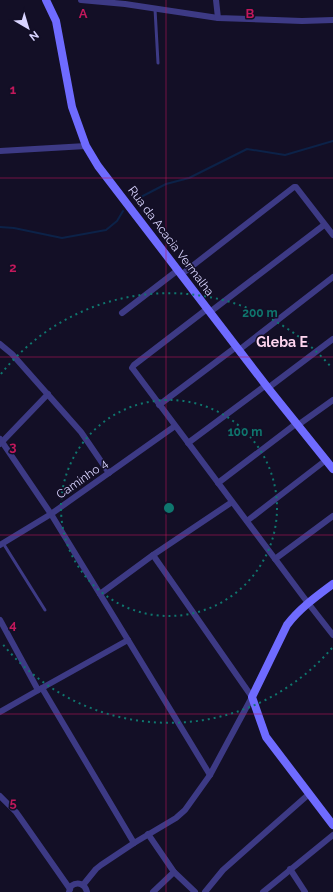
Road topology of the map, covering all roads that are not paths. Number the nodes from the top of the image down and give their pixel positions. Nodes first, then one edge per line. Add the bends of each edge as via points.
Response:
1 (46, 0) edge
2 (81, 0) edge
3 (216, 0) edge
4 (124, 2) edge
5 (155, 9) junction
6 (218, 18) junction
7 (333, 20) edge
8 (158, 63) dead end
9 (86, 146) junction
10 (0, 151) edge
11 (324, 225) junction
12 (333, 235) edge
13 (180, 272) junction
14 (333, 277) edge
15 (209, 311) junction
16 (122, 313) dead end
17 (333, 339) edge
18 (0, 344) edge
19 (237, 348) junction
20 (267, 386) junction
21 (48, 394) junction
22 (333, 400) edge
23 (159, 405) junction
24 (297, 424) junction
25 (175, 426) junction
26 (1, 442) edge
27 (188, 443) junction
28 (331, 465) edge
29 (109, 473) junction
30 (218, 483) junction
31 (232, 502) junction
32 (51, 514) junction
33 (333, 516) edge
34 (247, 521) junction
35 (2, 544) edge
36 (153, 555) junction
37 (275, 560) junction
38 (333, 584) edge
39 (100, 594) junction
40 (308, 603) junction
41 (46, 610) dead end
42 (0, 620) edge
43 (333, 635) edge
44 (128, 640) junction
45 (40, 688) junction
46 (252, 697) junction
47 (0, 712) edge
48 (210, 775) junction
49 (309, 794) junction
50 (0, 796) edge
51 (333, 825) edge
52 (148, 834) junction
53 (333, 835) edge
54 (134, 842) junction
55 (290, 869) junction
56 (174, 872) junction
57 (83, 885) junction
58 (69, 890) edge
59 (87, 892) edge
60 (153, 892) edge
61 (195, 892) edge
62 (205, 892) edge
63 (263, 892) edge
64 (305, 892) edge

1 - 9 street, Rua da Acacia Vermalha via 56,21 72,107
2 - 4 street
3 - 6 street
4 - 5 street
5 - 6 street
5 - 8 lane
6 - 7 street
9 - 10 street
9 - 13 street, Rua da Acacia Vermalha via 102,171
11 - 12 street
11 - 13 street via 294,187
11 - 15 street
13 - 15 street, Rua da Acacia Vermalha
13 - 16 street
14 - 19 street
15 - 19 street, Rua da Acacia Vermalha
15 - 23 street via 132,368
17 - 20 street
18 - 21 street
19 - 20 street, Rua da Acacia Vermalha
19 - 23 street
20 - 24 street, Rua da Acacia Vermalha
20 - 27 street
21 - 26 street
21 - 29 street via 81,432
22 - 24 street
23 - 25 street
24 - 28 street, Rua da Acacia Vermalha
24 - 30 street
25 - 27 street
25 - 29 street, Caminho 4
26 - 32 street
27 - 30 street
28 - 34 street
29 - 32 street, Caminho 4
30 - 31 street
31 - 34 street
31 - 36 street
32 - 35 street, Caminho 4
32 - 39 street
33 - 37 street
34 - 37 street
35 - 41 lane
36 - 39 street
36 - 46 street
37 - 40 street
38 - 40 street
39 - 44 street
40 - 43 street
40 - 46 street via 285,628
42 - 45 street
44 - 45 street
44 - 48 street
45 - 47 street
45 - 54 street
46 - 48 street
46 - 49 street via 266,738
48 - 52 street via 185,810
49 - 51 street
49 - 62 street via 223,870
50 - 58 street via 16,812
52 - 54 street
52 - 56 street
53 - 55 street
54 - 57 street via 96,869
55 - 63 street
55 - 64 street
56 - 60 street
56 - 61 street
57 - 58 street via 74,884
57 - 59 street

